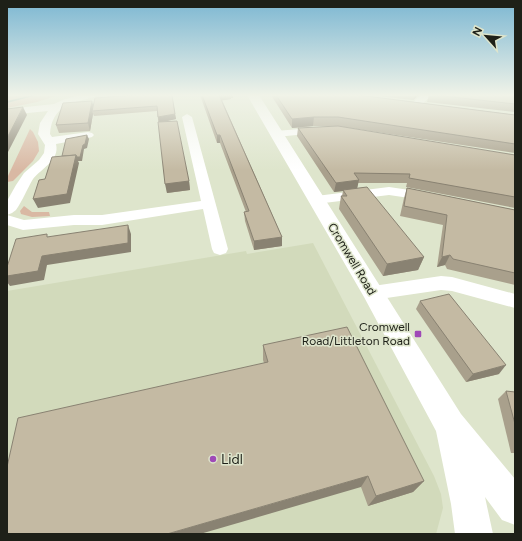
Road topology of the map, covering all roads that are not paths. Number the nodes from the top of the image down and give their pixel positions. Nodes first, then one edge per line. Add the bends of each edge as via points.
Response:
1 (47, 120) edge
2 (187, 120) edge
3 (188, 120) edge
4 (268, 120) edge
5 (175, 125) edge
6 (332, 130) edge
7 (276, 134) junction
8 (88, 135) edge
9 (50, 141) junction
10 (440, 199) edge
11 (316, 200) junction
12 (209, 204) junction
13 (7, 210) edge
14 (7, 220) edge
15 (220, 249) dead end
16 (373, 293) junction
17 (515, 301) edge
18 (450, 425) junction
19 (515, 507) edge
20 (474, 534) edge

1 - 9 street via 44,134
2 - 5 street
3 - 12 street
4 - 7 highway, Cromwell Road
6 - 7 street
7 - 11 highway, Cromwell Road
8 - 9 street
9 - 13 street via 50,154 29,176 16,200
10 - 11 street via 388,191
11 - 16 highway, Cromwell Road
12 - 14 street via 102,220 23,225
12 - 15 street
16 - 17 street via 441,283
16 - 18 highway, Cromwell Road
18 - 19 highway, Cromwell Road
18 - 20 highway, Cromwell Road

